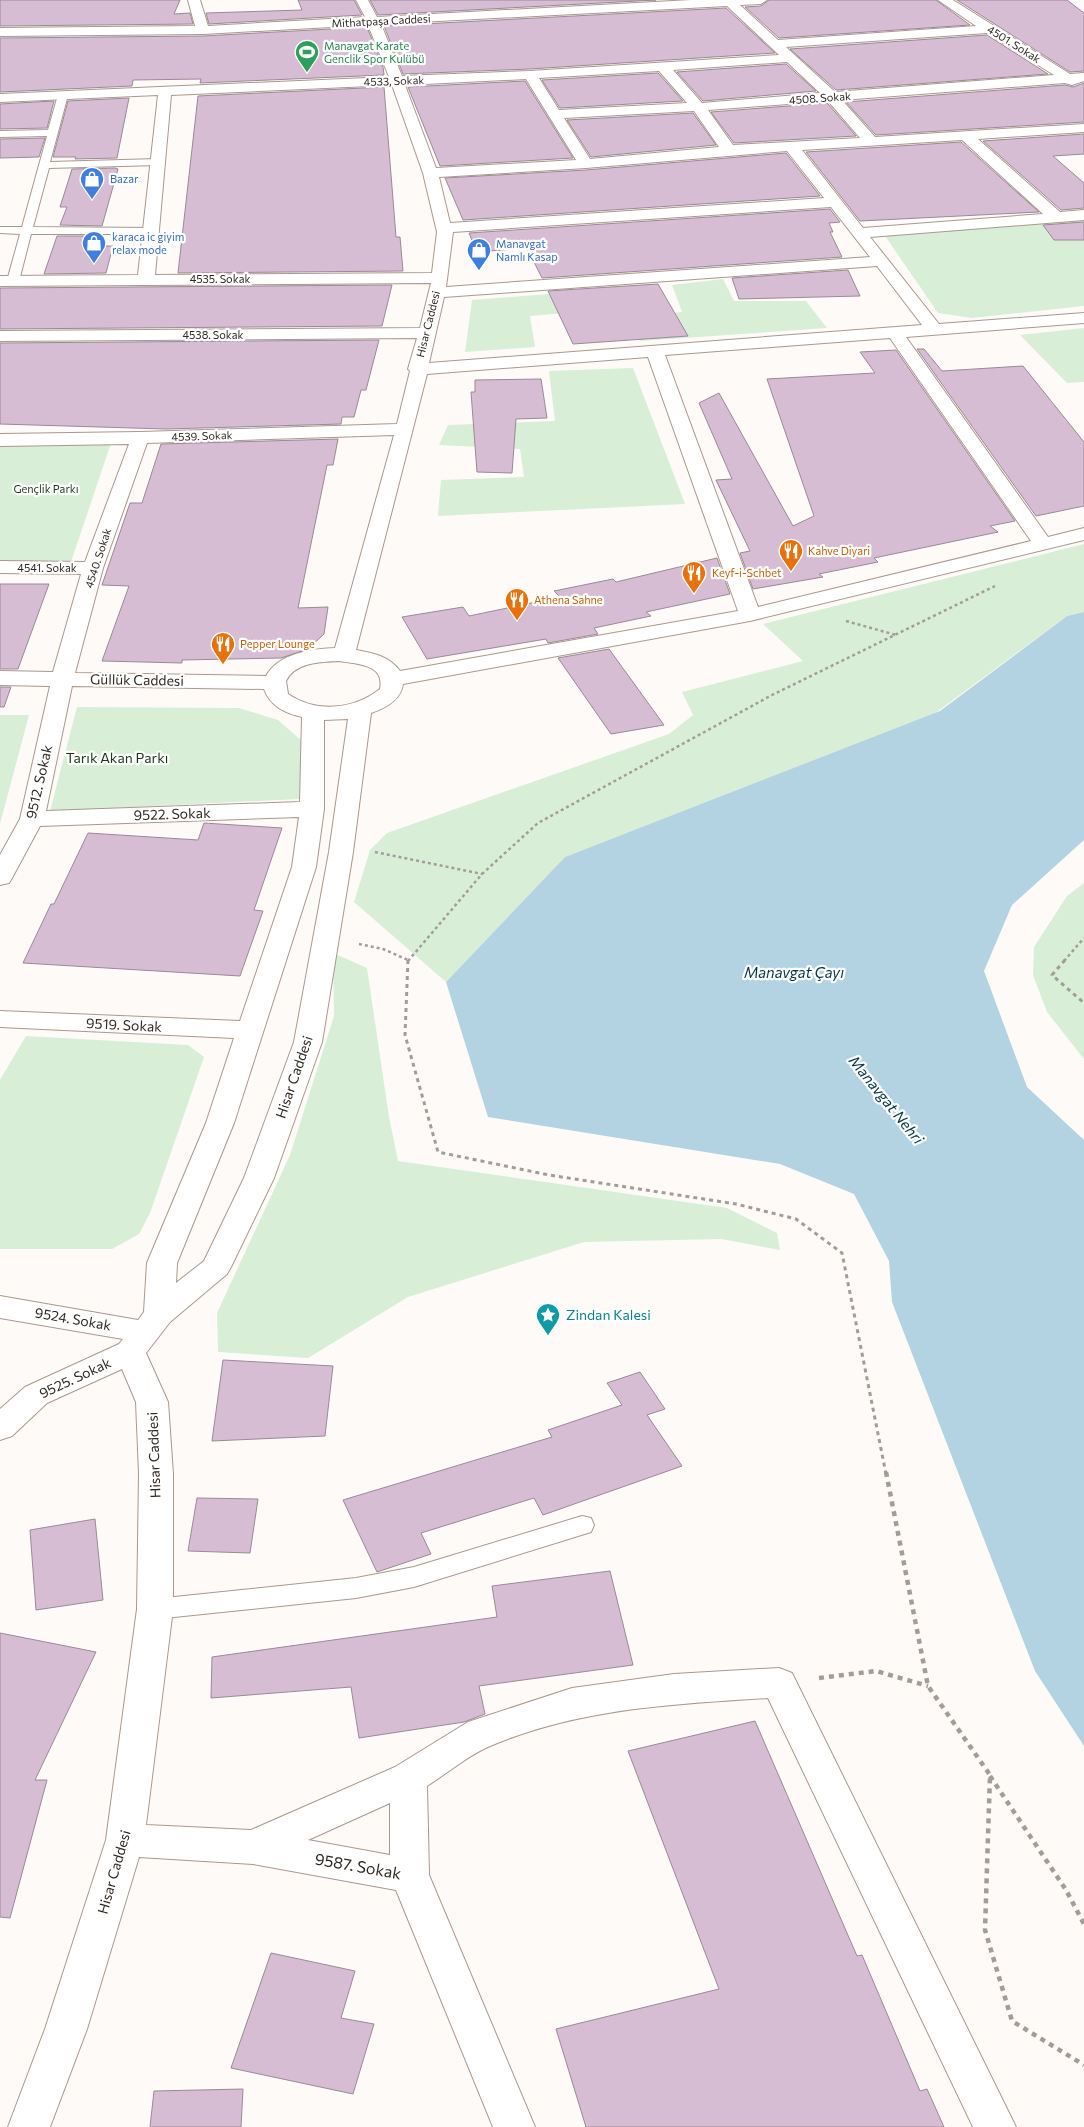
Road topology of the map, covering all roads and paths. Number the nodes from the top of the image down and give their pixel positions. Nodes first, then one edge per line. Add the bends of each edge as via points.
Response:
1 (194, 0) edge
2 (362, 0) edge
3 (761, 0) edge
4 (944, 0) edge
5 (730, 2) junction
6 (373, 21) junction
7 (990, 29) junction
8 (203, 30) junction
9 (0, 32) edge
10 (777, 44) junction
11 (788, 58) junction
12 (663, 67) junction
13 (530, 75) junction
14 (1084, 77) edge
15 (1068, 78) junction
16 (397, 81) junction
17 (1084, 88) edge
18 (165, 90) junction
19 (64, 95) junction
20 (832, 97) junction
21 (0, 98) edge
22 (698, 107) junction
23 (556, 114) junction
24 (1084, 128) edge
25 (53, 133) junction
26 (0, 134) edge
27 (966, 135) junction
28 (870, 141) junction
29 (792, 147) junction
30 (729, 150) junction
31 (158, 162) junction
32 (586, 164) junction
33 (44, 165) junction
34 (430, 173) junction
35 (834, 202) junction
36 (1084, 215) edge
37 (1056, 217) junction
38 (444, 228) junction
39 (0, 230) edge
40 (26, 230) junction
41 (151, 231) junction
42 (857, 233) junction
43 (880, 261) junction
44 (146, 280) junction
45 (6, 281) edge
46 (438, 286) junction
47 (1084, 318) edge
48 (935, 330) junction
49 (426, 333) junction
50 (895, 334) junction
51 (0, 336) edge
52 (655, 353) junction
53 (417, 370) junction
54 (405, 429) junction
55 (140, 438) junction
56 (0, 440) edge
57 (1084, 534) edge
58 (1044, 545) junction
59 (0, 568) edge
60 (93, 568) junction
61 (998, 584) dead end
62 (750, 615) junction
63 (344, 655) junction
64 (0, 678) edge
65 (62, 679) junction
66 (393, 679) junction
67 (274, 683) junction
68 (360, 710) junction
69 (313, 712) junction
70 (312, 809) junction
71 (32, 819) junction
72 (342, 845) junction
73 (482, 874) junction
74 (0, 878) edge
75 (1084, 938) edge
76 (325, 943) junction
77 (408, 960) junction
78 (1084, 1003) edge
79 (0, 1019) edge
80 (249, 1030) junction
81 (0, 1307) edge
82 (145, 1333) junction
83 (0, 1428) edge
84 (582, 1524) dead end
85 (155, 1609) junction
86 (779, 1683) junction
87 (928, 1686) junction
88 (990, 1775) junction
89 (408, 1778) junction
90 (125, 1840) junction
91 (253, 1847) junction
92 (410, 1875) junction
93 (1084, 1924) edge
94 (1084, 2065) edge
95 (28, 2127) edge
96 (514, 2127) edge
97 (995, 2127) edge

1 - 8 street
2 - 6 street, Hisar Caddesi
3 - 5 street, Mithatpaşa Caddesi
4 - 7 street, 4501. Sokak
5 - 6 street, Mithatpaşa Caddesi
5 - 10 street
6 - 8 street, Mithatpaşa Caddesi
6 - 16 street, Hisar Caddesi
7 - 10 street
7 - 15 street, 4501. Sokak
8 - 9 street, Mithatpaşa Caddesi
10 - 11 street
11 - 12 street, 4533, Sokak
11 - 20 street
12 - 13 street, 4533, Sokak
12 - 22 street
13 - 16 street, 4533, Sokak
13 - 23 street
14 - 15 street, 4508. Sokak
15 - 17 street, 4501. Sokak
15 - 20 street, 4508. Sokak
16 - 18 street, 4533, Sokak
16 - 34 street, Hisar Caddesi
18 - 19 street, 4533, Sokak
18 - 31 street
19 - 21 street, 4533, Sokak
19 - 25 lane
20 - 22 street, 4508. Sokak
20 - 28 street
22 - 23 street, 4508. Sokak
22 - 30 street
23 - 32 street
24 - 27 street
25 - 26 lane
25 - 33 lane
27 - 28 street
27 - 37 street
28 - 29 street
29 - 30 street
29 - 35 street
30 - 32 street
31 - 33 lane
31 - 41 street
32 - 34 street
33 - 40 lane
34 - 38 street, Hisar Caddesi
35 - 38 street
35 - 42 street
36 - 37 street
37 - 42 street
38 - 46 street, Hisar Caddesi
39 - 40 lane
40 - 41 lane
40 - 45 lane
41 - 44 street
42 - 43 street
43 - 46 street, 4535. Sokak
43 - 48 street
44 - 45 street, 4535. Sokak
44 - 46 street, 4535. Sokak
46 - 49 street, Hisar Caddesi
47 - 48 street
48 - 50 street
49 - 51 street, 4538. Sokak
49 - 53 street, Hisar Caddesi
50 - 52 street
50 - 58 street
52 - 53 street
52 - 62 street
53 - 54 street, Hisar Caddesi
54 - 55 street, 4539. Sokak
54 - 63 street, Hisar Caddesi
55 - 56 street, 4539. Sokak
55 - 60 street, 4540. Sokak
57 - 58 street
58 - 62 street
59 - 60 street, 4541. Sokak
60 - 65 street, 4540. Sokak
61 - 73 path via 772,695 538,823
62 - 66 street
63 - 66 street via 379,663 388,669
63 - 67 street via 323,655 296,662 285,668
64 - 65 street, Güllük Caddesi
65 - 67 street, Güllük Caddesi
65 - 71 street, 9512. Sokak
66 - 68 street via 391,692
67 - 69 street via 279,698 287,704
68 - 69 street
68 - 72 street, Hisar Caddesi
69 - 70 street
70 - 71 street, 9522. Sokak
70 - 80 street via 304,867
71 - 74 street, 9512. Sokak
72 - 73 path
72 - 76 street, Hisar Caddesi
73 - 77 path
75 - 78 path via 1052,975
76 - 77 path via 360,944
76 - 82 street, Hisar Caddesi via 308,1042 259,1178 216,1267
77 - 87 path via 405,1035 438,1152 549,1175 712,1199 796,1219 842,1253
79 - 80 street, 9519. Sokak
80 - 82 street via 220,1123 162,1263
81 - 82 street, 9524. Sokak
82 - 83 street, 9525. Sokak via 36,1395
82 - 85 street, Hisar Caddesi via 156,1474
84 - 85 lane via 414,1576 366,1586
85 - 90 street, Hisar Caddesi
86 - 87 path via 876,1671
86 - 89 street via 674,1689 572,1703 481,1733
86 - 97 street
87 - 88 path
88 - 93 path via 1066,1890
88 - 94 path via 985,1930 1012,2021
89 - 91 street
89 - 92 street
90 - 91 street, 9587. Sokak
90 - 95 street, Hisar Caddesi via 66,2028
91 - 92 street, 9587. Sokak
92 - 96 street, 9587. Sokak

